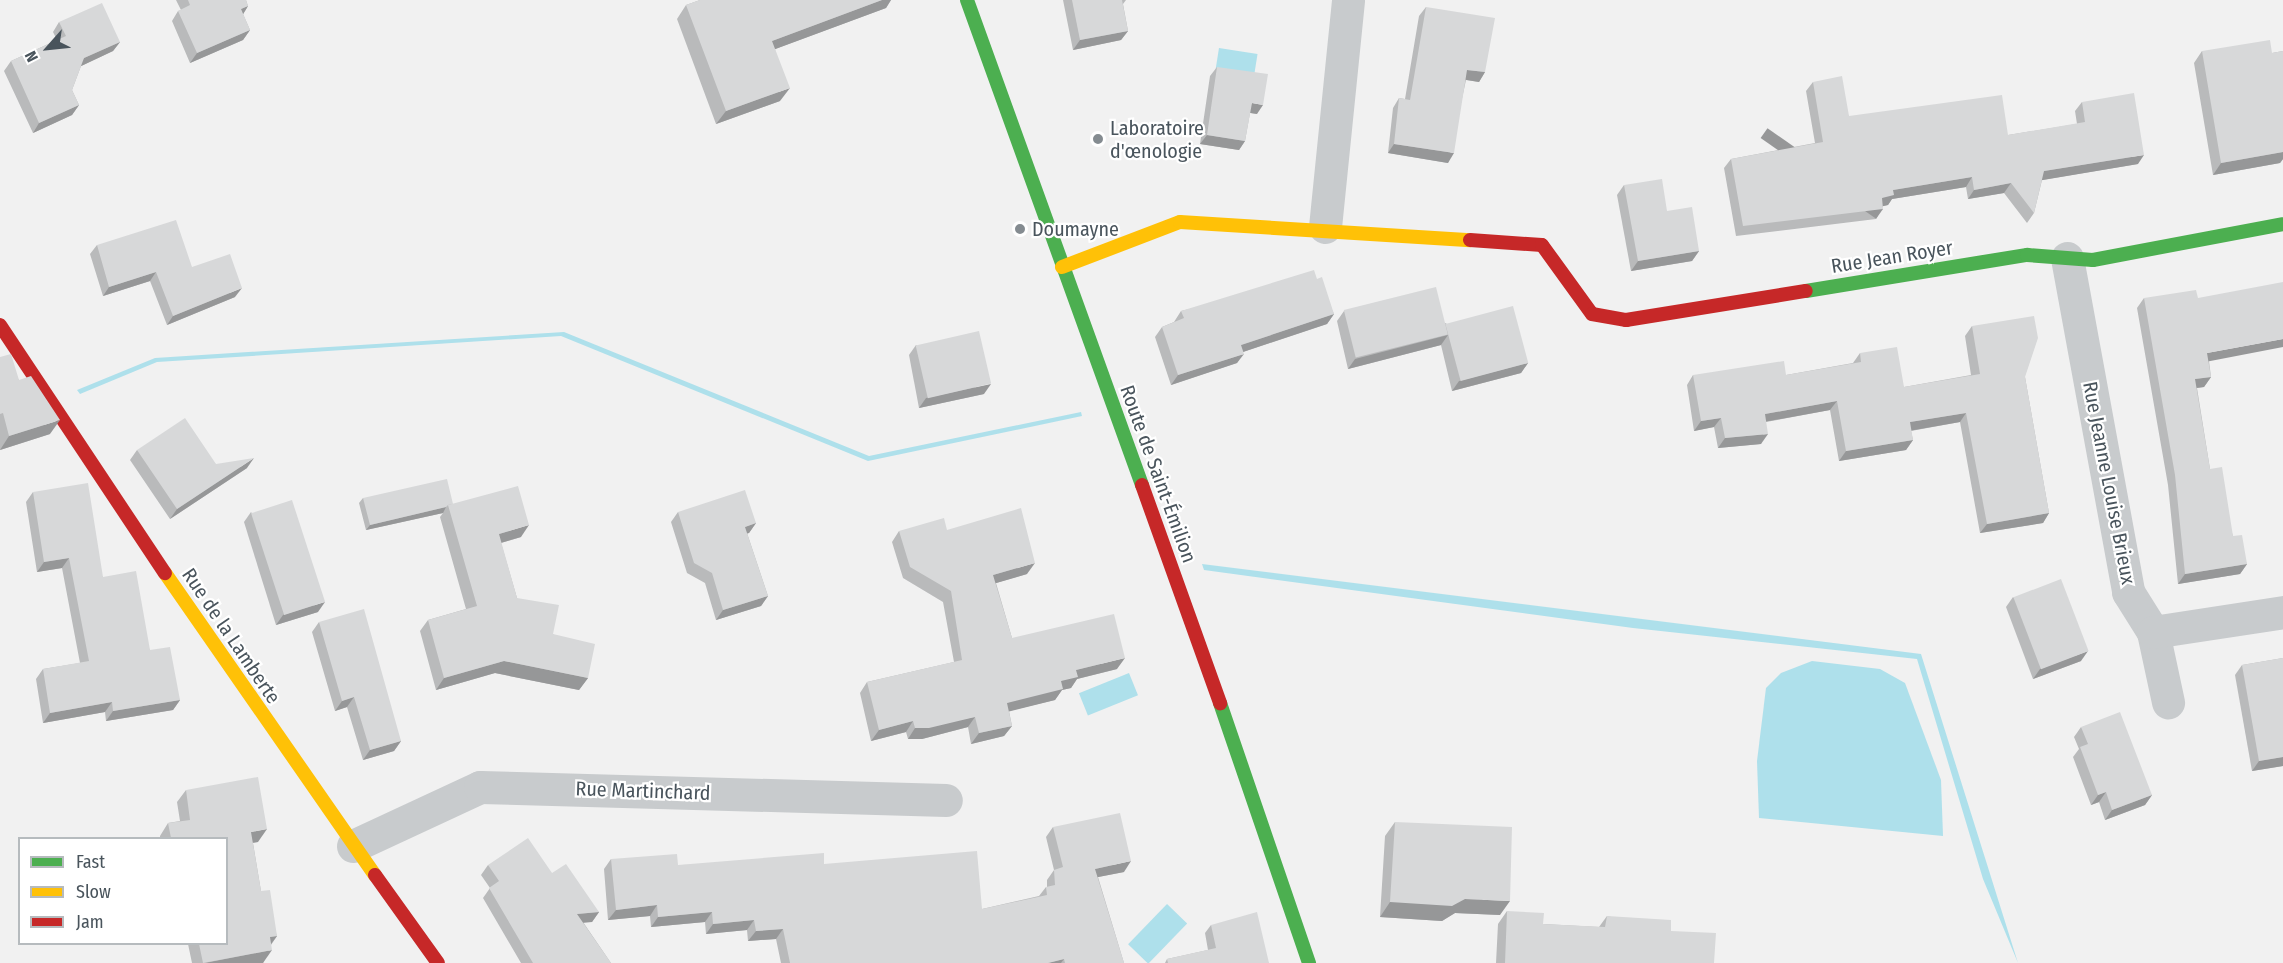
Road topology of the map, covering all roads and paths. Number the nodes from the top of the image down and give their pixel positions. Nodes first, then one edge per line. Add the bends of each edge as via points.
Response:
1 (967, 0) edge
2 (1348, 0) edge
3 (2283, 224) edge
4 (1325, 227) junction
5 (2067, 258) junction
6 (1062, 267) junction
7 (0, 325) edge
8 (2283, 612) edge
9 (2153, 633) junction
10 (2168, 702) dead end
11 (946, 800) dead end
12 (353, 846) junction
13 (438, 963) edge
14 (1308, 963) edge

1 - 6 street, Route de Saint-Émilion
2 - 4 street
3 - 5 street, Rue Jean Royer via 2093,260
4 - 5 street, Rue Jean Royer via 1542,245 1592,314 1626,320 2026,255
4 - 6 street via 1180,222
5 - 9 street, Rue Jeanne Louise Brieux via 2128,592
6 - 14 street, Route de Saint-Émilion via 1288,891
7 - 12 street, Rue de la Lamberte
8 - 9 street
9 - 10 street, Rue Jeanne Louise Brieux
11 - 12 street, Rue Martinchard via 480,787
12 - 13 street, Rue de la Lamberte

